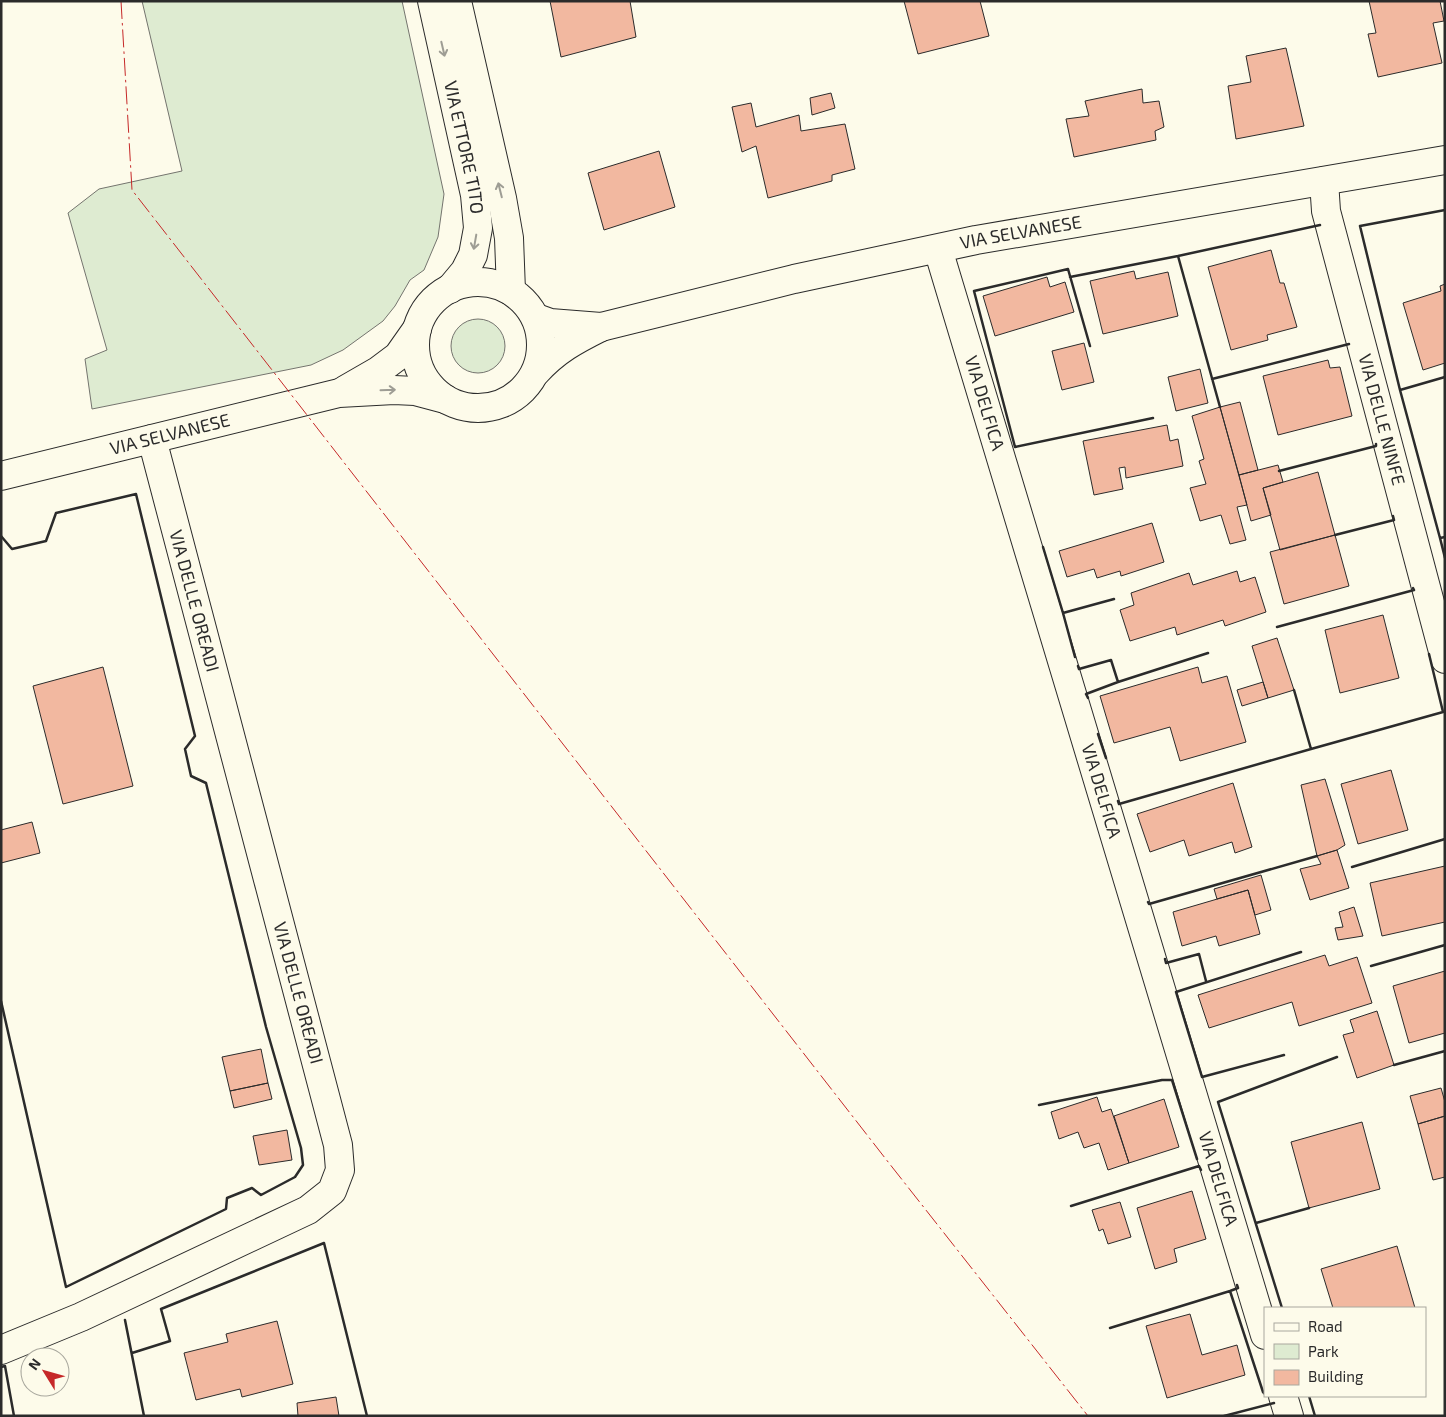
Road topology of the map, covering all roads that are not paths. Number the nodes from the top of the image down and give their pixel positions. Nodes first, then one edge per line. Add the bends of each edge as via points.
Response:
1 (432, 1) edge
2 (457, 1) edge
3 (1445, 160) edge
4 (1324, 181) junction
5 (938, 249) junction
6 (450, 288) junction
7 (511, 291) junction
8 (536, 318) junction
9 (601, 327) junction
10 (417, 329) junction
11 (536, 372) junction
12 (339, 393) junction
13 (445, 399) junction
14 (152, 439) junction
15 (1, 476) edge
16 (1445, 659) edge
17 (1264, 1332) edge
18 (1, 1350) edge
19 (1283, 1397) edge
20 (1289, 1416) edge

1 -> 6 street, VIA ETTORE TITO via 475,195 478,228 473,255
7 -> 2 street, VIA ETTORE TITO via 510,238
3 - 4 street, VIA SELVANESE
4 - 5 street, VIA SELVANESE
4 - 16 street, VIA DELLE NINFE via 1326,211
5 - 9 street, VIA SELVANESE via 794,279
5 - 17 street, VIA DELFICA
6 - 7 street via 470,283 491,283
6 - 10 street via 424,312
7 - 8 street via 526,302
8 - 9 street, VIA SELVANESE via 550,323
8 - 11 street via 542,336
9 - 11 street, VIA SELVANESE via 572,342
10 - 12 street, VIA SELVANESE via 398,356
10 - 13 street via 417,361 432,389
11 - 13 street via 527,387 513,399 496,406 470,408
12 -> 13 street, VIA SELVANESE via 415,391
12 - 14 street, VIA SELVANESE
14 - 15 street, VIA SELVANESE
14 - 18 street, VIA DELLE OREADI via 338,1145 340,1170 332,1191 308,1210 81,1317
19 - 20 street

